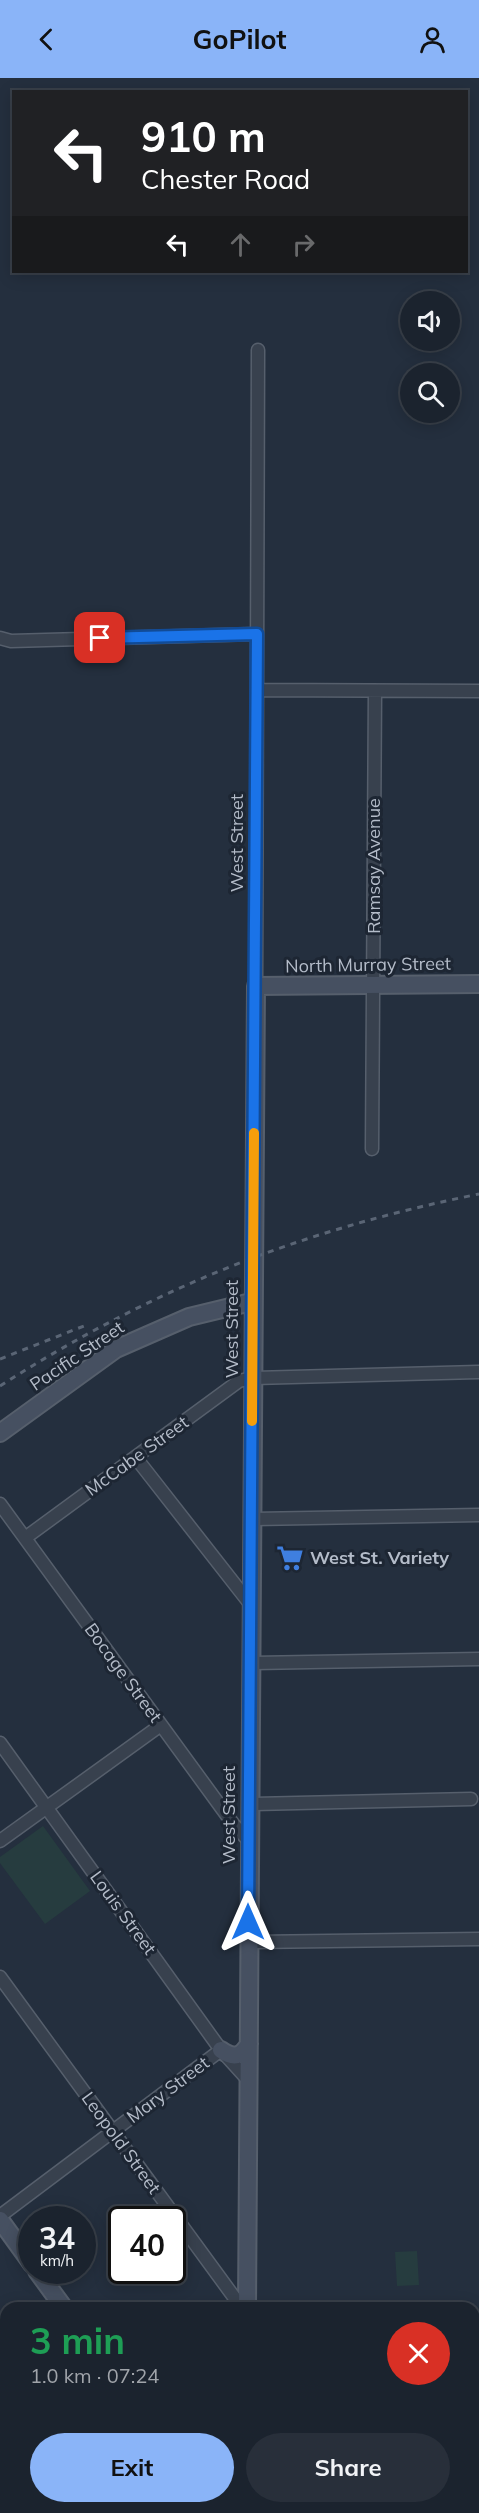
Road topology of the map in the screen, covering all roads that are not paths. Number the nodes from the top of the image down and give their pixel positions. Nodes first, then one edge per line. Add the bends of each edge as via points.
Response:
1 (258, 350) dead end
2 (257, 634) junction
3 (0, 638) edge
4 (258, 690) junction
5 (375, 691) junction
6 (479, 692) edge
7 (373, 984) junction
8 (479, 984) edge
9 (256, 986) junction
10 (372, 1149) dead end
11 (251, 1302) junction
12 (478, 1372) edge
13 (252, 1378) junction
14 (0, 1433) edge
15 (136, 1458) junction
16 (0, 1504) edge
17 (479, 1515) edge
18 (253, 1520) junction
19 (25, 1538) junction
20 (250, 1605) junction
21 (479, 1659) edge
22 (251, 1663) junction
23 (161, 1725) junction
24 (0, 1743) edge
25 (471, 1799) dead end
26 (249, 1804) junction
27 (47, 1807) junction
28 (0, 1841) edge
29 (249, 1841) junction
30 (479, 1939) edge
31 (248, 1942) junction
32 (0, 1977) edge
33 (249, 2044) junction
34 (221, 2050) junction
35 (249, 2081) junction
36 (113, 2131) junction
37 (0, 2218) edge
38 (18, 2244) edge
39 (46, 2284) edge
40 (60, 2302) edge
41 (240, 2302) edge
42 (244, 2302) edge

1 - 2 street, West Street
2 - 3 street
2 - 4 street, West Street
4 - 5 street
4 - 9 street, West Street
5 - 6 street
5 - 7 street, Ramsay Avenue
7 - 8 street, North Murray Street
7 - 9 street, North Murray Street
7 - 10 street, Ramsay Avenue
9 - 11 street, West Street
11 - 13 street, West Street
11 - 14 street, Pacific Street via 189,1317 116,1349
12 - 13 street
13 - 15 street, McCabe Street via 238,1381
13 - 18 street, West Street
15 - 19 street, McCabe Street
15 - 20 street
16 - 19 street, Bocage Street
17 - 18 street
18 - 20 street, West Street
19 - 23 street, Bocage Street
20 - 22 street, West Street
21 - 22 street
22 - 26 street, West Street
23 - 27 street
23 - 29 street, Bocage Street
24 - 27 street, Louis Street
25 - 26 street
26 - 29 street, West Street
27 - 28 street
27 - 34 street, Louis Street
29 - 31 street, West Street
30 - 31 street
31 - 33 street, West Street
32 - 36 street, Leopold Street
33 - 34 street via 243,2054 236,2056
33 - 35 street, West Street
34 - 35 street, Louis Street
34 - 36 street, Mary Street
35 - 42 street, West Street
36 - 37 street, Mary Street
36 - 41 street, Leopold Street
37 - 38 street
39 - 40 street

